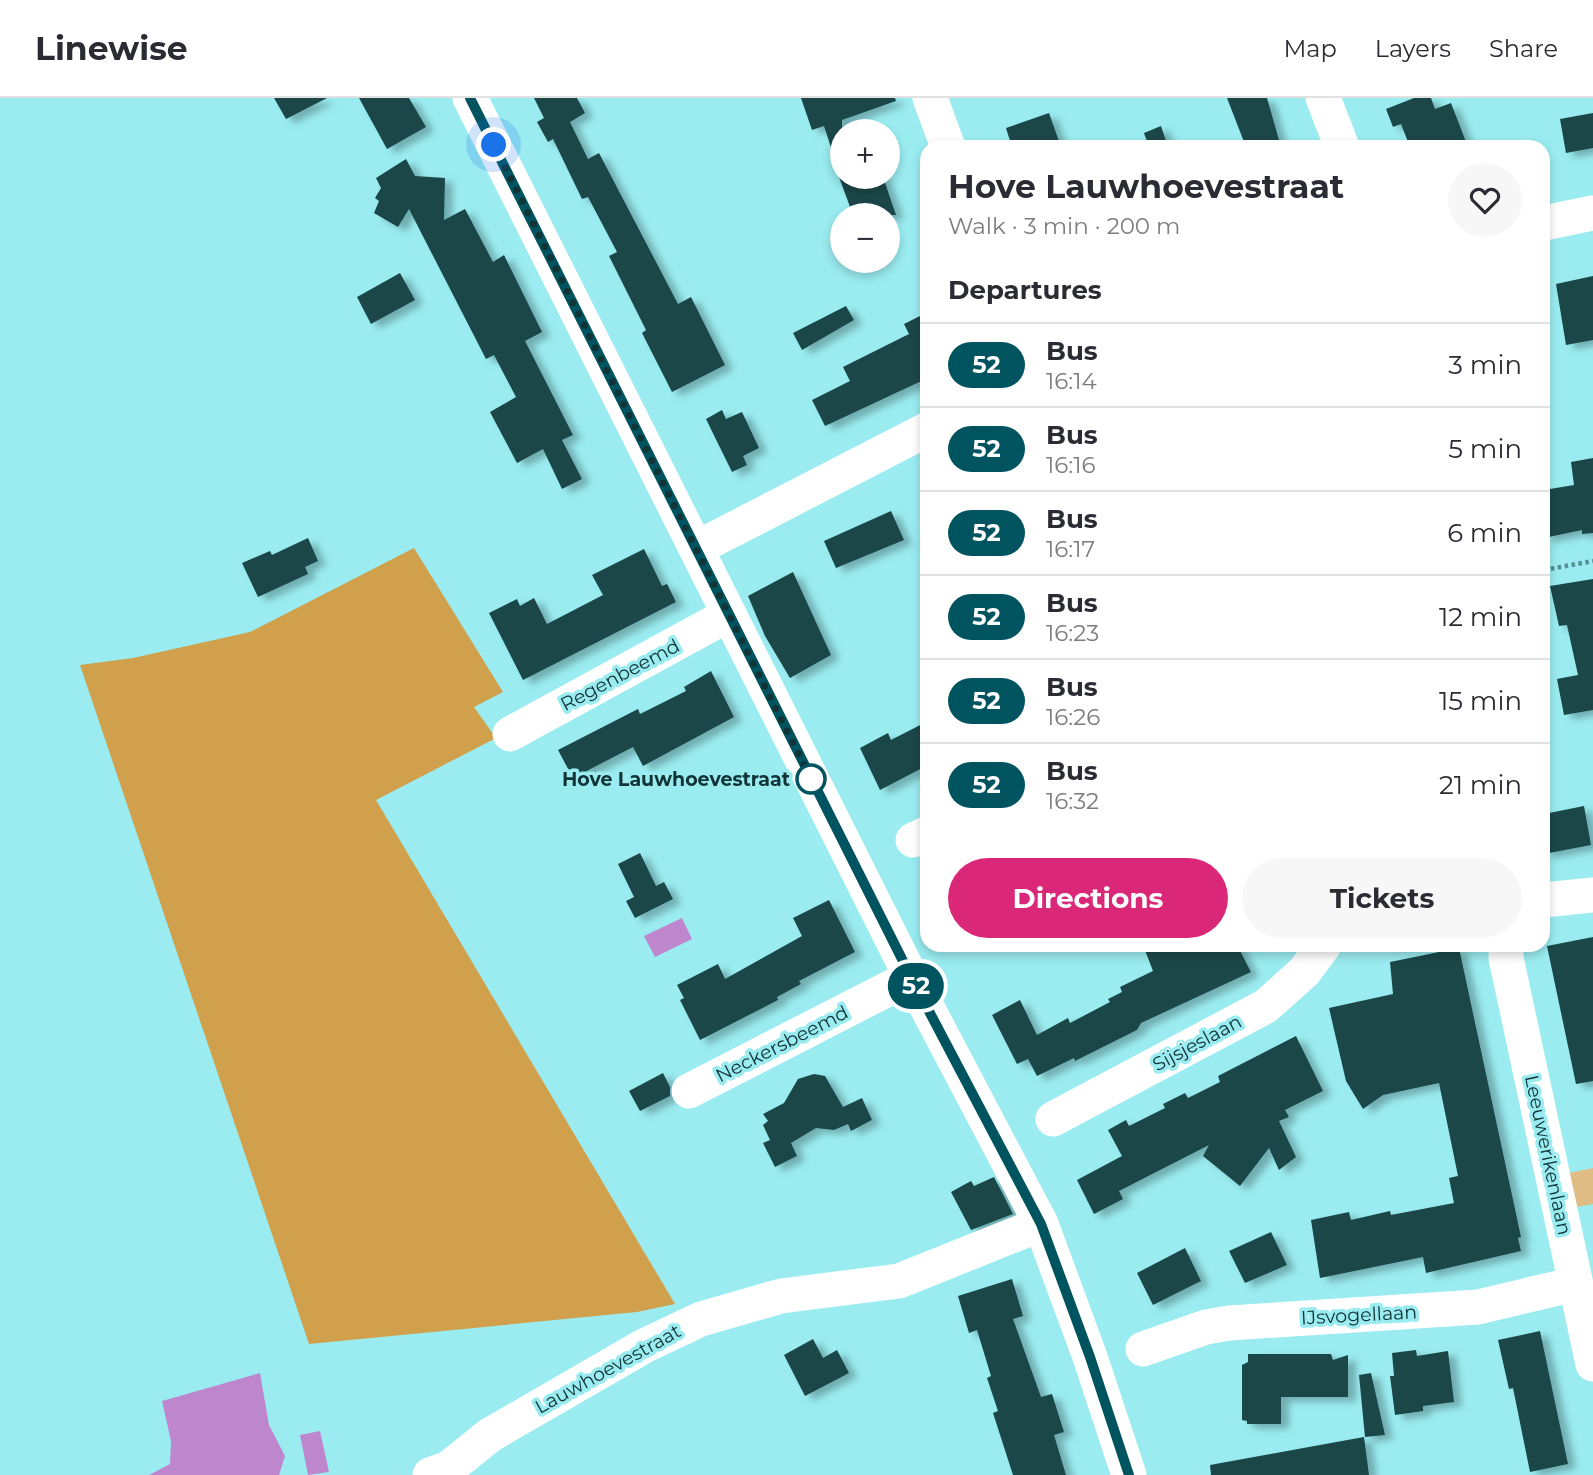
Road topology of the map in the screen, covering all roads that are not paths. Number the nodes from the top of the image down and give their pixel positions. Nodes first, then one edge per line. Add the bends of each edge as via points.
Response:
1 (470, 98) edge
2 (930, 98) edge
3 (1323, 98) edge
4 (945, 140) edge
5 (1339, 140) edge
6 (1593, 213) edge
7 (1550, 221) edge
8 (1593, 236) edge
9 (1550, 244) edge
10 (920, 433) edge
11 (920, 457) edge
12 (701, 556) junction
13 (729, 615) junction
14 (510, 734) dead end
15 (1593, 895) edge
16 (1550, 899) edge
17 (1319, 952) edge
18 (1506, 952) edge
19 (911, 977) junction
20 (689, 1091) dead end
21 (1053, 1119) dead end
22 (1041, 1224) junction
23 (1575, 1284) junction
24 (1143, 1349) dead end
25 (1593, 1364) edge
26 (430, 1475) edge
27 (1129, 1475) edge

1 - 12 street
2 - 4 street
3 - 5 street
6 - 7 street
8 - 9 street
10 - 12 street
11 - 12 street
12 - 13 street
13 - 14 street, Regenbeemd
13 - 19 street
15 - 16 street
17 - 21 street, Sijsjeslaan via 1266,1006
18 - 23 street, Leeuwerikenlaan
19 - 20 street, Neckersbeemd
19 - 22 street
22 - 26 street, Lauwhoevestraat via 899,1281 781,1296 701,1320 644,1346 490,1435 449,1468
22 - 27 street
23 - 24 street, IJsvogellaan via 1464,1309 1229,1323
23 - 25 street, Leeuwerikenlaan

